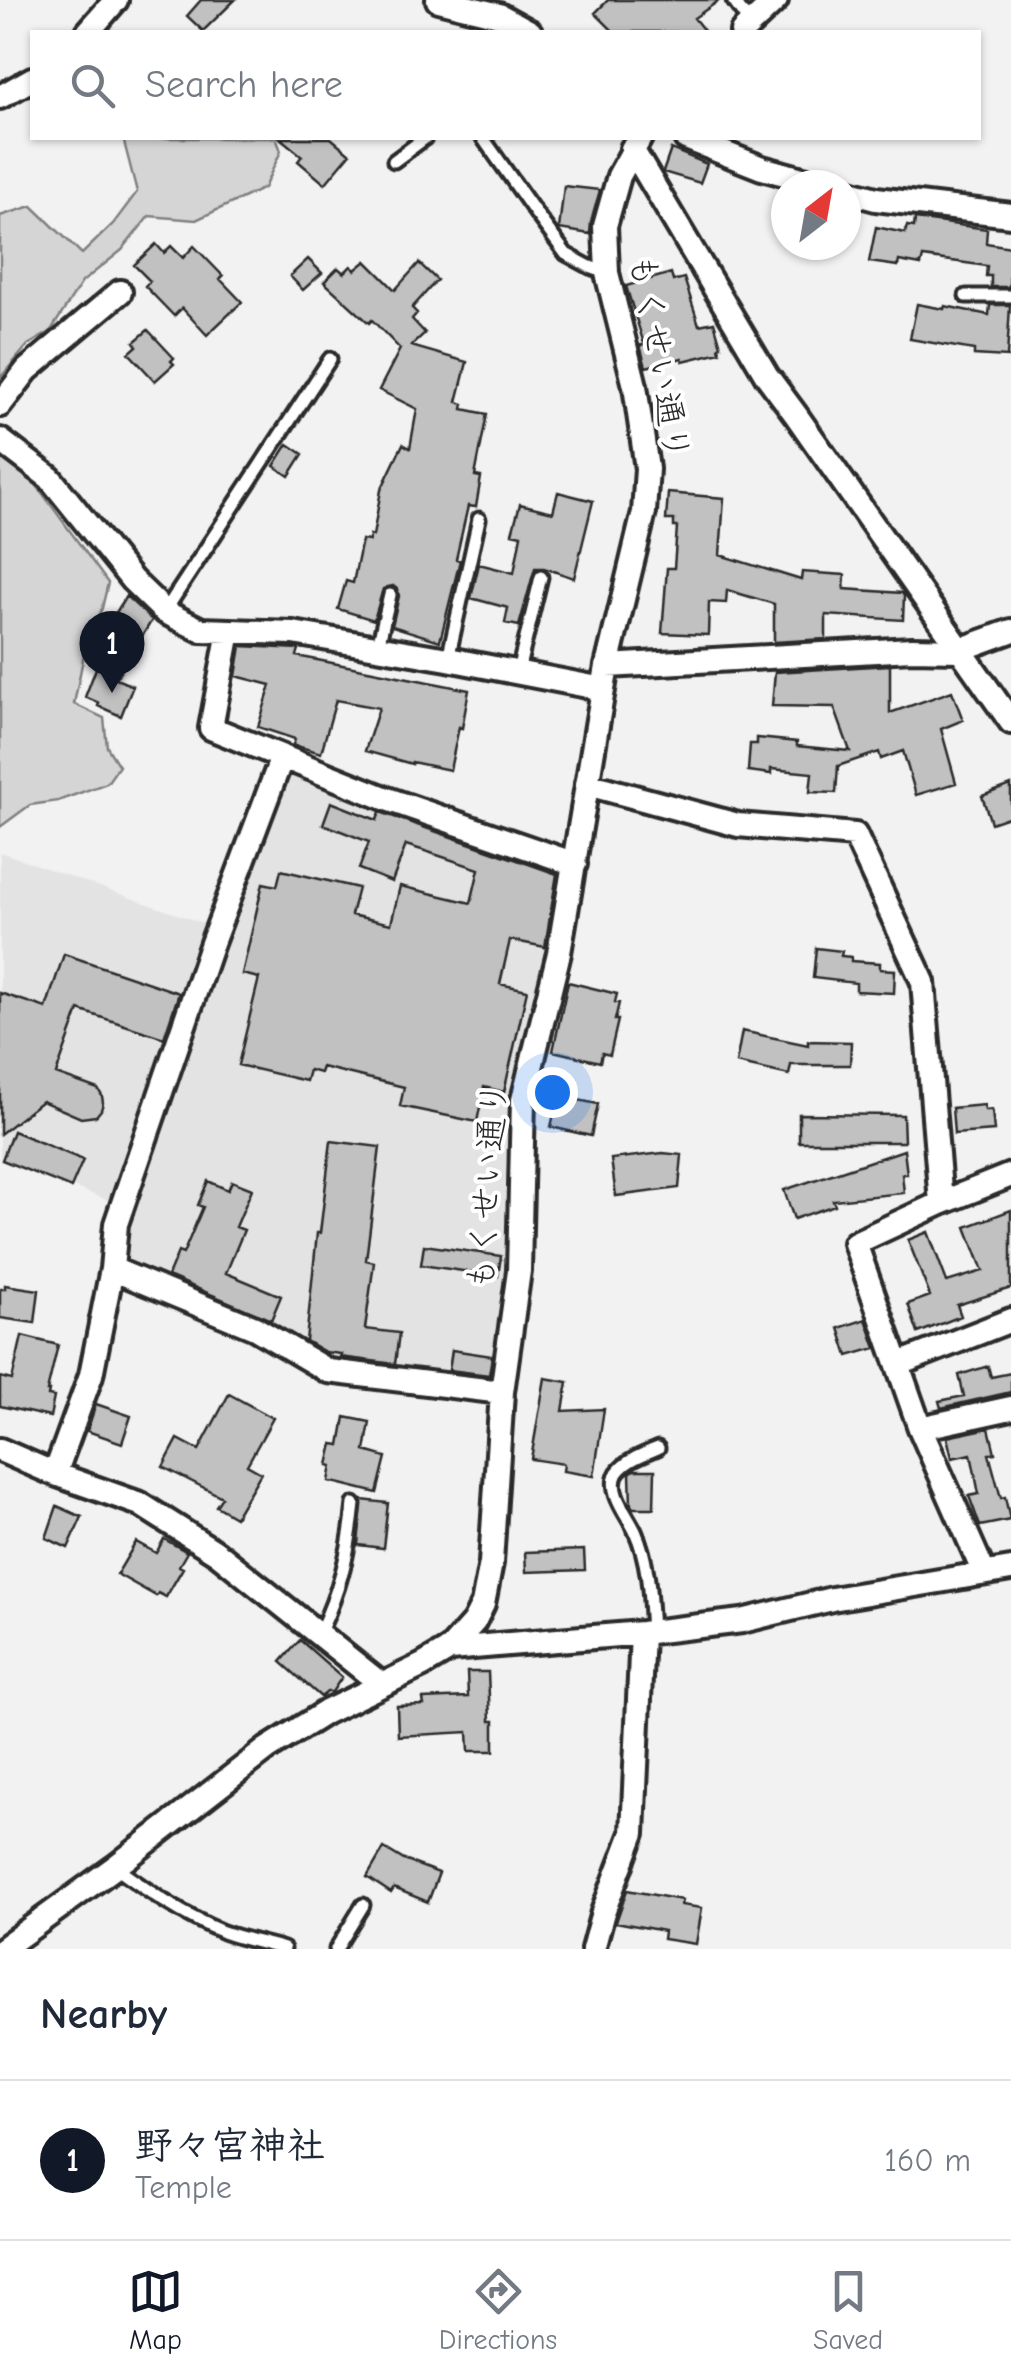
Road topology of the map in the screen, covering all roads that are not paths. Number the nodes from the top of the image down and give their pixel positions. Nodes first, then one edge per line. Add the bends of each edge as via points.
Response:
1 (116, 0) edge
2 (438, 0) edge
3 (733, 0) edge
4 (776, 0) edge
5 (746, 28) edge
6 (90, 30) edge
7 (526, 30) edge
8 (30, 80) edge
9 (0, 96) edge
10 (422, 140) edge
11 (484, 140) edge
12 (691, 140) edge
13 (636, 143) edge
14 (394, 161) dead end
15 (771, 170) edge
16 (861, 194) edge
17 (1011, 215) edge
18 (607, 273) junction
19 (120, 292) dead end
20 (966, 296) dead end
21 (1011, 296) edge
22 (330, 360) dead end
23 (0, 405) edge
24 (0, 440) edge
25 (479, 519) dead end
26 (542, 577) dead end
27 (390, 595) dead end
28 (165, 612) junction
29 (229, 631) junction
30 (1011, 631) edge
31 (378, 646) junction
32 (959, 650) junction
33 (448, 659) junction
34 (518, 672) junction
35 (605, 677) junction
36 (1011, 722) edge
37 (282, 757) junction
38 (587, 784) junction
39 (575, 864) junction
40 (1011, 1175) edge
41 (941, 1203) junction
42 (112, 1270) junction
43 (1011, 1320) edge
44 (899, 1364) junction
45 (502, 1392) junction
46 (1011, 1408) edge
47 (920, 1428) junction
48 (658, 1448) dead end
49 (0, 1450) edge
50 (55, 1474) junction
51 (354, 1504) dead end
52 (1011, 1569) edge
53 (984, 1573) junction
54 (647, 1632) junction
55 (320, 1634) junction
56 (450, 1649) junction
57 (381, 1684) junction
58 (114, 1867) junction
59 (363, 1904) dead end
60 (247, 1944) edge
61 (2, 1949) edge
62 (284, 1949) edge
63 (336, 1949) edge
64 (593, 1949) edge

1 - 6 street
2 - 7 street via 498,15
3 - 5 lane
4 - 5 street
8 - 9 street
10 - 14 lane
11 - 18 lane via 566,254
12 - 15 street
13 - 18 street, もくせい通り via 618,176 605,226
13 - 32 street via 767,376
16 - 17 street
18 - 35 street, もくせい通り via 647,470 644,512
19 - 23 street via 27,370
20 - 21 lane
22 - 28 lane
24 - 28 street via 50,478
25 - 33 lane
26 - 34 lane
27 - 31 lane
28 - 29 street via 201,630
29 - 31 street
29 - 37 street via 211,728
30 - 32 street
31 - 33 street
32 - 35 street
32 - 36 street
33 - 34 street
34 - 35 street
35 - 38 street, もくせい通り
37 - 39 street
37 - 42 street via 116,1224
38 - 39 street, もくせい通り
38 - 41 street via 738,826 854,834 923,982
39 - 45 street, もくせい通り via 524,1100 519,1271
40 - 41 street
41 - 44 street via 855,1243
42 - 45 street via 255,1328 328,1371
42 - 50 street via 92,1375
43 - 44 street
44 - 47 street
45 - 56 street, もくせい通り via 491,1563 474,1622
46 - 47 street
47 - 53 street
48 - 54 lane via 631,1460 617,1474 614,1490 638,1536 649,1584
49 - 50 street
50 - 55 street via 140,1504 218,1553
51 - 55 lane via 350,1549
52 - 53 street
53 - 54 street via 742,1622
54 - 56 street
54 - 64 street via 633,1833
55 - 57 street
56 - 57 street, もくせい通り
57 - 58 street, もくせい通り via 267,1749
58 - 60 lane
58 - 61 street, もくせい通り
59 - 63 lane
60 - 62 lane

